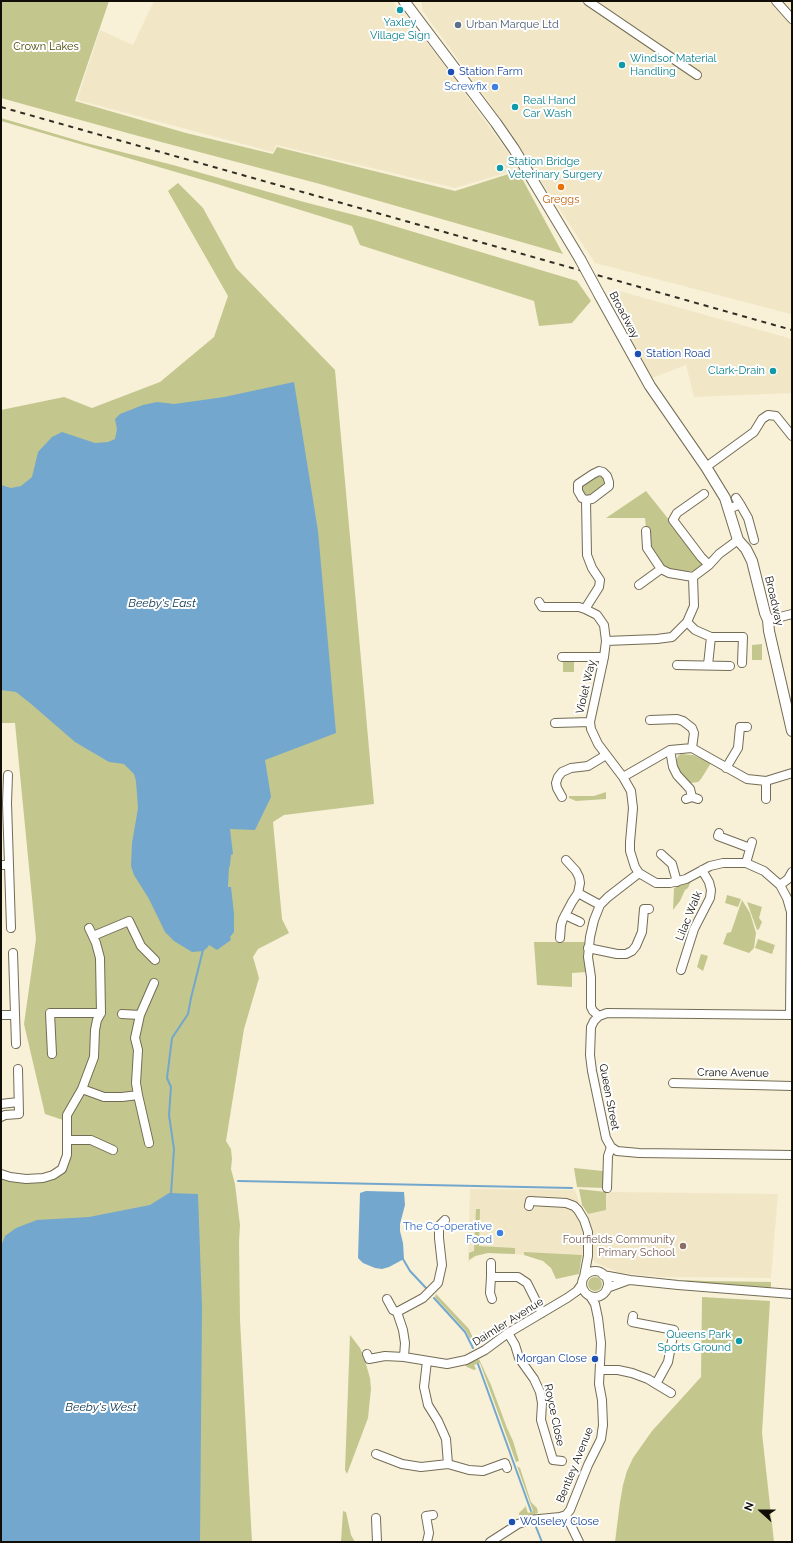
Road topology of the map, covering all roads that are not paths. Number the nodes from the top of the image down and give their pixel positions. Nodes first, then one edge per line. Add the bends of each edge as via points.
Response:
1 (404, 1) edge
2 (588, 1) edge
3 (776, 1) edge
4 (792, 19) edge
5 (697, 74) dead end
6 (792, 436) edge
7 (706, 467) junction
8 (704, 494) dead end
9 (586, 500) dead end
10 (730, 509) junction
11 (646, 531) dead end
12 (738, 540) junction
13 (754, 540) dead end
14 (709, 565) junction
15 (661, 569) junction
16 (694, 578) junction
17 (639, 584) dead end
18 (539, 602) dead end
19 (585, 609) junction
20 (792, 614) edge
21 (768, 620) junction
22 (687, 622) junction
23 (711, 637) junction
24 (606, 641) junction
25 (562, 657) dead end
26 (604, 657) junction
27 (742, 663) dead end
28 (677, 665) dead end
29 (708, 665) junction
30 (730, 666) dead end
31 (648, 720) dead end
32 (590, 722) junction
33 (555, 723) dead end
34 (747, 727) dead end
35 (792, 731) edge
36 (692, 748) junction
37 (670, 750) junction
38 (606, 755) junction
39 (726, 768) junction
40 (792, 773) edge
41 (8, 775) dead end
42 (623, 776) junction
43 (766, 781) junction
44 (562, 797) dead end
45 (692, 798) dead end
46 (766, 800) dead end
47 (719, 833) dead end
48 (664, 855) dead end
49 (566, 860) dead end
50 (746, 863) junction
51 (5, 865) edge
52 (702, 870) junction
53 (792, 872) edge
54 (639, 873) junction
55 (677, 882) junction
56 (780, 885) junction
57 (578, 893) junction
58 (600, 905) junction
59 (644, 909) dead end
60 (565, 915) junction
61 (580, 922) dead end
62 (11, 928) dead end
63 (89, 928) dead end
64 (93, 936) junction
65 (560, 938) dead end
66 (588, 948) junction
67 (13, 953) dead end
68 (156, 960) dead end
69 (681, 970) dead end
70 (154, 983) dead end
71 (101, 1012) junction
72 (122, 1014) dead end
73 (1, 1015) edge
74 (15, 1015) junction
75 (140, 1015) junction
76 (791, 1015) edge
77 (599, 1016) junction
78 (16, 1044) dead end
79 (52, 1054) dead end
80 (18, 1069) dead end
81 (673, 1083) dead end
82 (792, 1086) edge
83 (82, 1089) junction
84 (138, 1095) junction
85 (18, 1102) junction
86 (1, 1104) edge
87 (1, 1117) edge
88 (68, 1140) junction
89 (149, 1143) dead end
90 (611, 1147) junction
91 (113, 1150) dead end
92 (792, 1155) edge
93 (1, 1174) edge
94 (606, 1188) dead end
95 (529, 1206) dead end
96 (439, 1222) dead end
97 (588, 1256) junction
98 (491, 1263) dead end
99 (600, 1273) junction
100 (491, 1277) junction
101 (583, 1280) junction
102 (630, 1280) junction
103 (605, 1291) junction
104 (792, 1294) edge
105 (588, 1295) junction
106 (567, 1298) junction
107 (387, 1299) dead end
108 (492, 1299) dead end
109 (397, 1312) junction
110 (542, 1314) junction
111 (633, 1316) dead end
112 (598, 1318) junction
113 (508, 1333) junction
114 (367, 1354) dead end
115 (404, 1357) junction
116 (427, 1361) junction
117 (600, 1370) junction
118 (656, 1384) junction
119 (671, 1393) dead end
120 (376, 1454) dead end
121 (562, 1461) dead end
122 (448, 1464) junction
123 (507, 1468) dead end
124 (566, 1515) junction
125 (426, 1516) dead end
126 (376, 1518) dead end
127 (377, 1542) edge
128 (427, 1542) edge
129 (490, 1542) edge
130 (579, 1542) edge

1 - 7 main road, Broadway, bridge via 514,150 580,259 650,386
2 - 5 street
3 - 4 street
6 - 7 street via 776,416 768,416 762,419 754,432
7 - 10 main road, Broadway
8 - 14 street via 677,513 673,520
9 - 19 street via 586,555 600,580 599,587
10 - 12 main road, Broadway
10 - 13 street via 738,501 748,518
11 - 15 street via 647,548
12 - 14 street
12 - 21 main road, Broadway via 752,561
14 - 16 street
15 - 16 street
15 - 17 street
16 - 22 street via 694,606
18 - 19 street via 542,607
19 - 24 street, Violet Way via 598,615 602,620
20 - 21 street
21 - 35 main road, Broadway
22 - 23 street via 695,630
22 - 24 street via 672,637
23 - 27 street via 743,637
23 - 29 street
24 - 26 street, Violet Way
25 - 26 street
26 - 32 street, Violet Way
28 - 29 street
29 - 30 street
31 - 36 street via 684,721 694,733
32 - 33 street
32 - 38 street, Violet Way via 598,744
34 - 39 street via 740,727 738,748
36 - 37 street
36 - 39 street
37 - 42 street
37 - 45 street via 673,767 690,789
38 - 42 street, Violet Way
38 - 44 street via 588,766 562,772 556,783
39 - 43 street via 747,780
40 - 43 street
41 - 51 street
42 - 54 street, Violet Way via 633,799 630,851
43 - 46 street
47 - 50 street via 718,836 751,845
48 - 55 street via 672,864
49 - 57 street via 579,877
50 - 52 street via 723,863
50 - 56 street via 764,870
51 - 62 street
52 - 55 street
52 - 69 street, Lilac Walk via 709,882 710,898 694,930
53 - 56 street
54 - 55 street via 656,883
54 - 58 street
56 - 76 street via 791,912
57 - 58 street
57 - 60 street
58 - 66 street
59 - 66 street via 642,932 632,951 617,954
60 - 61 street
60 - 65 street
63 - 64 street
64 - 68 street via 129,921 141,946
64 - 71 street via 100,958
66 - 77 street via 591,1007
67 - 74 street
70 - 75 street
71 - 79 street via 50,1013
71 - 83 street via 95,1030 94,1057
72 - 75 street
73 - 74 street
74 - 78 street
75 - 84 street via 135,1038 138,1050
76 - 77 street via 607,1013
77 - 90 street, Queen Street via 591,1027 590,1055 606,1138
80 - 85 street
81 - 82 street, Crane Avenue
83 - 84 street via 104,1097
83 - 88 street via 67,1115
84 - 89 street
85 - 86 street
85 - 87 street via 19,1114
88 - 91 street via 91,1140
88 - 93 street via 67,1155 62,1168 53,1175 26,1179
90 - 92 street, Queen Street via 625,1153
90 - 94 street
95 - 97 street via 530,1202 566,1203 574,1206 584,1220 588,1232
96 - 109 street via 442,1265 438,1283 423,1298
97 - 99 street
97 - 101 street
98 - 100 street
99 - 101 street via 589,1273
99 - 102 street
99 - 103 street via 607,1280
100 - 108 street
100 - 110 street via 518,1277 527,1283
101 - 105 street
101 - 106 street, Daimler Avenue via 577,1291
102 - 103 street
102 - 104 street via 734,1291
103 - 105 street via 597,1297
103 - 112 street, Bentley Avenue
105 - 106 street, Daimler Avenue
105 - 112 street, Bentley Avenue via 595,1304
106 - 110 street, Daimler Avenue
107 - 109 street
109 - 115 street via 403,1330
110 - 113 street, Daimler Avenue
111 - 118 street via 632,1322 674,1330 668,1362
112 - 117 street, Bentley Avenue via 601,1343
113 - 116 street, Daimler Avenue via 466,1360 447,1364
113 - 121 street, Royce Close via 519,1358 540,1392 541,1420 551,1462
114 - 115 street, Daimler Avenue via 369,1359 385,1356
115 - 116 street, Daimler Avenue
116 - 122 street via 424,1387 428,1405 446,1439
117 - 118 street via 632,1373
117 - 124 street, Bentley Avenue via 603,1418 600,1439
118 - 119 street
120 - 122 street via 402,1464 421,1467
122 - 123 street via 483,1471 505,1463
124 - 129 street, Bentley Avenue via 529,1520
124 - 130 street
125 - 128 street via 429,1533
126 - 127 street

